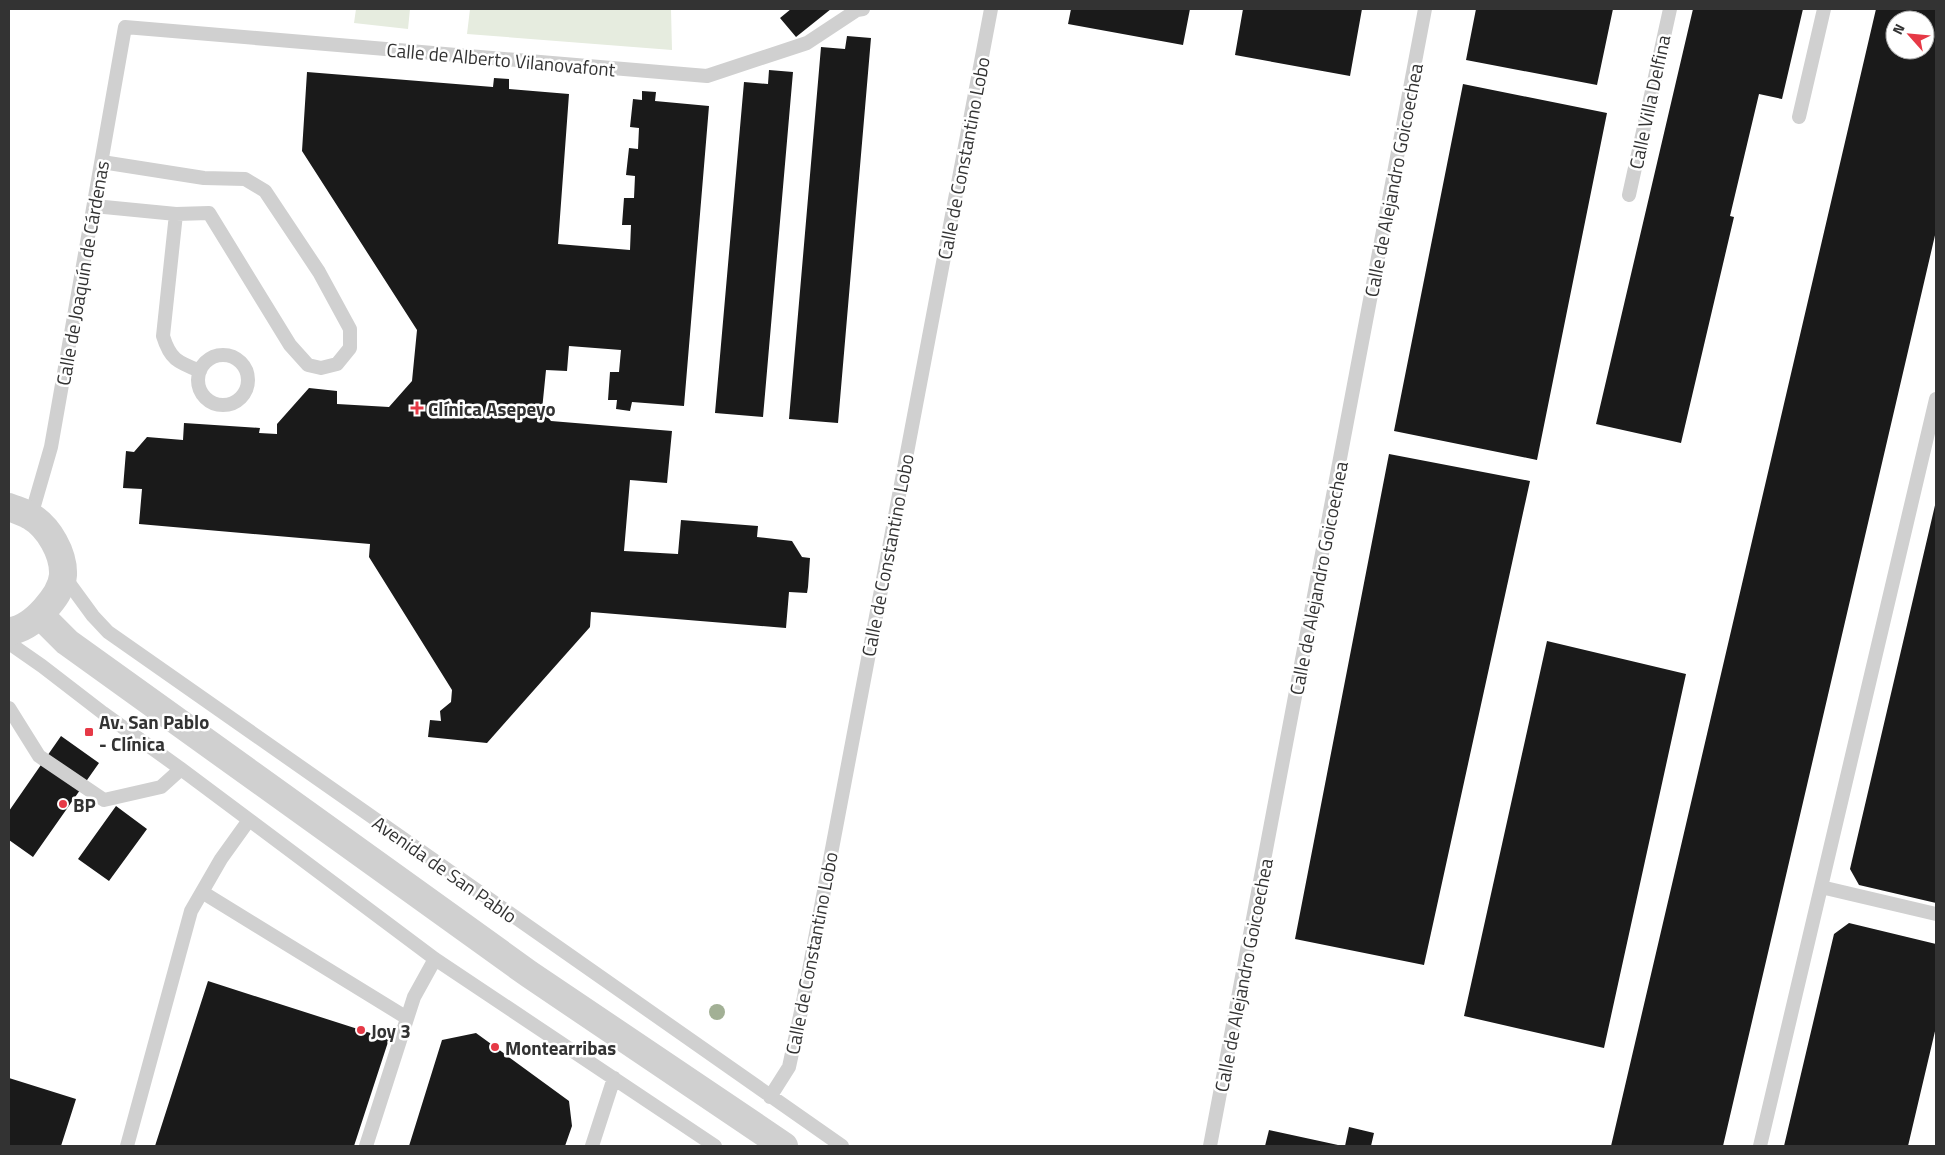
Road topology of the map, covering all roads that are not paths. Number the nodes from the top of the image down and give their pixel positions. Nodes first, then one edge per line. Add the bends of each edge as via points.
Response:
1 (863, 9) edge
2 (991, 9) edge
3 (1426, 9) edge
4 (1670, 9) edge
5 (1824, 9) edge
6 (125, 27) joint
7 (1799, 117) dead end
8 (102, 162) junction
9 (1629, 195) dead end
10 (94, 206) junction
11 (176, 214) junction
12 (200, 370) dead end
13 (1936, 399) edge
14 (20, 512) edge
15 (63, 575) junction
16 (40, 615) junction
17 (9, 630) edge
18 (9, 643) edge
19 (9, 708) edge
20 (181, 769) junction
21 (249, 820) junction
22 (1821, 887) junction
23 (202, 892) junction
24 (1936, 914) edge
25 (435, 959) junction
26 (407, 1018) junction
27 (614, 1078) junction
28 (770, 1097) junction
29 (127, 1146) edge
30 (366, 1146) edge
31 (592, 1146) edge
32 (715, 1146) edge
33 (784, 1146) edge
34 (842, 1146) edge
35 (1210, 1146) edge
36 (1760, 1146) edge

1 - 6 lane, Calle de Alberto Vilanovafont via 807,43 707,76
2 - 28 lane, Calle de Constantino Lobo via 803,1002 789,1067
3 - 35 lane, Calle de Alejandro Goicoechea
4 - 9 lane, Calle Villa Delfina
5 - 7 lane
6 - 8 lane, Calle de Joaquín de Cárdenas
8 - 10 lane, Calle de Joaquín de Cárdenas
8 - 11 lane via 204,178 245,179 265,191 319,272 350,329 350,348 337,364 321,368 308,365 290,345 209,213
10 - 11 lane
10 - 14 lane, Calle de Joaquín de Cárdenas via 51,447
11 - 12 lane via 163,336 168,351 182,364
13 - 22 lane
14 - 15 street via 49,534 59,552
15 - 16 street via 58,593
15 - 28 lane, Avenida de San Pablo via 108,632
16 - 17 street via 26,625
16 - 33 street, Avenida de San Pablo via 67,642 521,969
18 - 20 lane
19 - 20 lane via 39,756 104,800 161,787
20 - 21 lane
21 - 23 lane
21 - 25 lane
22 - 24 lane
22 - 36 lane
23 - 26 lane
23 - 29 lane via 191,910
25 - 26 lane via 414,997
25 - 27 lane
26 - 30 lane
27 - 31 lane
27 - 32 lane
28 - 34 lane, Avenida de San Pablo

